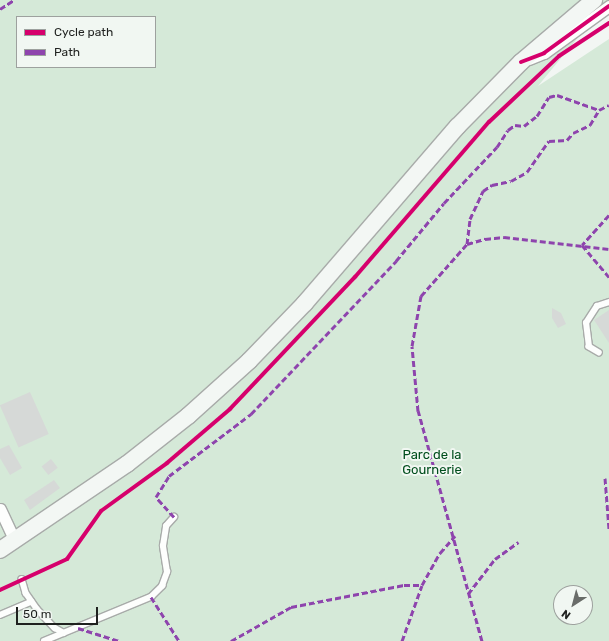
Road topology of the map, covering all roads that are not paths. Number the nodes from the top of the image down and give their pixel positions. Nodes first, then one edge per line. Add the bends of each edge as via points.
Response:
1 (594, 0) edge
2 (609, 6) edge
3 (521, 62) junction
4 (609, 302) edge
5 (599, 353) dead end
6 (0, 509) edge
7 (174, 517) dead end
8 (14, 541) junction
9 (0, 550) edge
10 (22, 579) dead end
11 (32, 602) junction
12 (0, 615) edge
13 (64, 633) junction
14 (44, 641) edge

1 - 3 main road
2 - 3 street via 544,53
3 - 8 main road via 457,127 305,303 249,361 188,416 127,464
4 - 5 lane via 597,306 586,323 590,347
6 - 8 street
7 - 13 lane via 166,526 163,546 167,572 162,586 151,597
8 - 9 main road
10 - 11 lane
11 - 12 lane
11 - 13 lane via 55,628
13 - 14 lane

